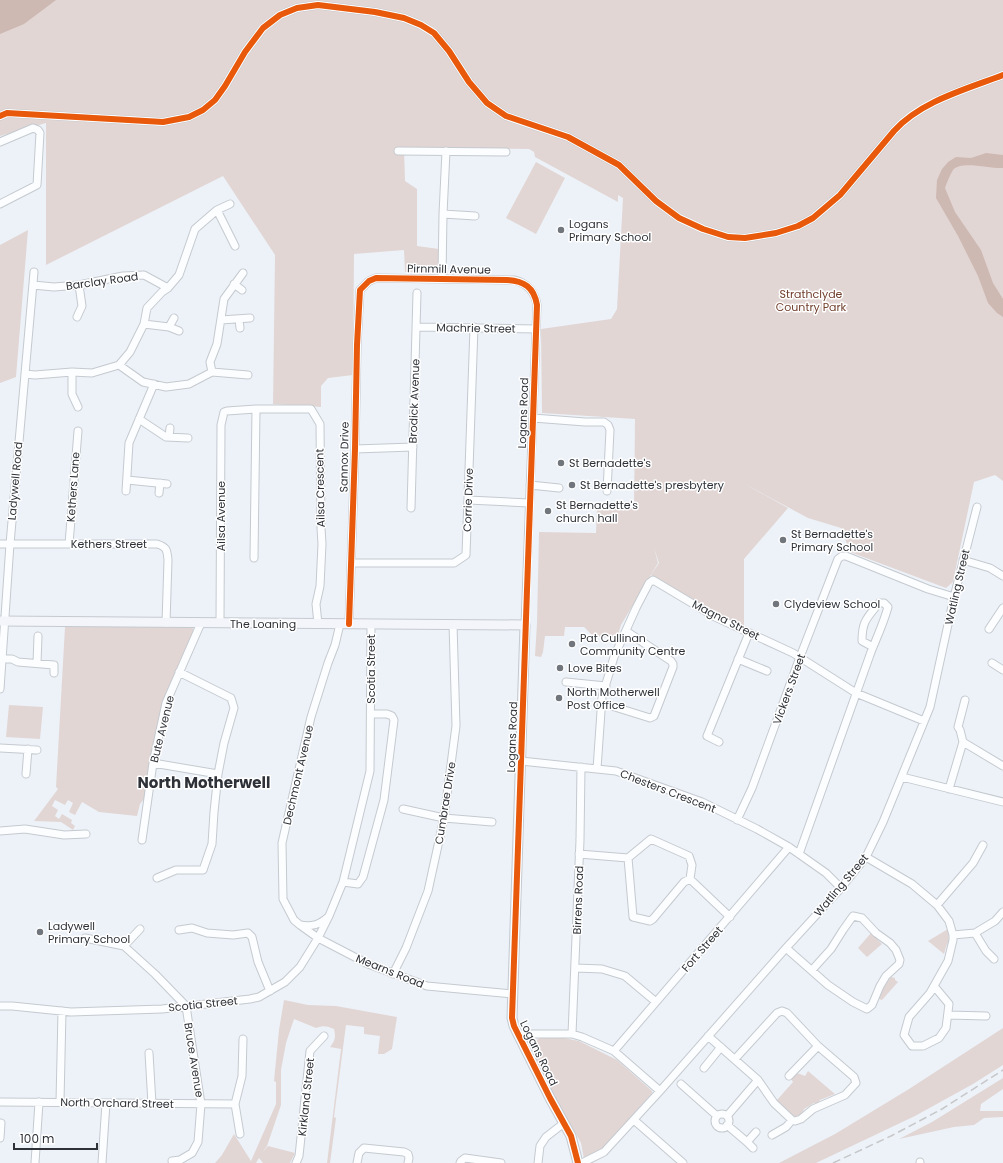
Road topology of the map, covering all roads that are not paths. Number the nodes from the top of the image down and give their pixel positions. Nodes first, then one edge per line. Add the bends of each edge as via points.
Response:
1 (1003, 75) edge
2 (0, 116) edge
3 (0, 142) edge
4 (503, 150) dead end
5 (398, 151) dead end
6 (446, 152) junction
7 (0, 204) edge
8 (230, 204) dead end
9 (217, 210) junction
10 (443, 214) junction
11 (476, 216) dead end
12 (235, 246) dead end
13 (34, 272) dead end
14 (243, 273) dead end
15 (442, 278) junction
16 (234, 284) junction
17 (33, 285) junction
18 (79, 285) junction
19 (168, 288) junction
20 (242, 290) dead end
21 (360, 290) joint
22 (417, 293) dead end
23 (535, 297) joint
24 (77, 317) dead end
25 (174, 318) dead end
26 (250, 318) dead end
27 (239, 319) junction
28 (221, 320) junction
29 (144, 324) junction
30 (169, 326) junction
31 (416, 327) junction
32 (474, 327) junction
33 (240, 328) dead end
34 (536, 329) junction
35 (179, 331) dead end
36 (119, 365) junction
37 (72, 372) junction
38 (212, 372) junction
39 (25, 374) junction
40 (248, 375) dead end
41 (154, 384) junction
42 (78, 407) dead end
43 (256, 409) junction
44 (227, 411) joint
45 (533, 418) junction
46 (139, 419) junction
47 (170, 428) dead end
48 (78, 430) dead end
49 (169, 437) junction
50 (188, 438) dead end
51 (412, 447) junction
52 (355, 449) junction
53 (127, 480) junction
54 (530, 485) junction
55 (559, 488) dead end
56 (126, 491) dead end
57 (607, 491) dead end
58 (159, 493) dead end
59 (468, 500) junction
60 (530, 503) junction
61 (977, 507) dead end
62 (411, 508) dead end
63 (0, 544) edge
64 (10, 544) junction
65 (69, 544) junction
66 (254, 558) dead end
67 (963, 560) junction
68 (351, 563) junction
69 (1003, 576) edge
70 (954, 597) junction
71 (1003, 608) edge
72 (2, 621) edge
73 (166, 623) junction
74 (201, 623) junction
75 (220, 623) junction
76 (318, 624) junction
77 (344, 624) junction
78 (371, 624) junction
79 (453, 624) junction
80 (525, 624) junction
81 (989, 629) dead end
82 (626, 631) junction
83 (749, 633) junction
84 (38, 636) dead end
85 (873, 647) junction
86 (800, 657) junction
87 (2, 659) junction
88 (738, 659) junction
89 (37, 663) junction
90 (992, 663) dead end
91 (1003, 670) edge
92 (767, 671) dead end
93 (179, 672) junction
94 (54, 674) dead end
95 (566, 682) dead end
96 (606, 686) junction
97 (0, 689) edge
98 (856, 693) junction
99 (965, 700) dead end
100 (602, 703) junction
101 (371, 714) junction
102 (924, 721) junction
103 (720, 742) dead end
104 (963, 742) junction
105 (0, 748) edge
106 (28, 750) junction
107 (37, 750) dead end
108 (521, 761) junction
109 (153, 763) junction
110 (1003, 766) edge
111 (581, 767) junction
112 (598, 769) junction
113 (26, 774) dead end
114 (218, 774) junction
115 (902, 777) junction
116 (949, 789) junction
117 (1003, 802) edge
118 (403, 809) dead end
119 (444, 818) junction
120 (737, 820) junction
121 (492, 822) dead end
122 (0, 830) edge
123 (86, 834) dead end
124 (142, 840) dead end
125 (983, 845) dead end
126 (790, 847) junction
127 (579, 854) junction
128 (799, 854) junction
129 (866, 857) junction
130 (628, 858) junction
131 (157, 878) dead end
132 (690, 879) junction
133 (343, 882) junction
134 (841, 888) junction
135 (937, 905) junction
136 (1003, 912) edge
137 (329, 916) junction
138 (730, 917) junction
139 (300, 925) junction
140 (140, 929) dead end
141 (178, 930) dead end
142 (975, 933) junction
143 (953, 935) junction
144 (85, 938) dead end
145 (318, 938) junction
146 (124, 946) junction
147 (786, 948) junction
148 (994, 958) dead end
149 (575, 968) junction
150 (812, 970) junction
151 (393, 974) junction
152 (934, 986) junction
153 (270, 991) junction
154 (513, 994) junction
155 (656, 1002) junction
156 (0, 1006) edge
157 (186, 1006) junction
158 (62, 1011) junction
159 (948, 1015) junction
160 (986, 1016) dead end
161 (518, 1034) junction
162 (572, 1034) junction
163 (324, 1036) dead end
164 (708, 1036) junction
165 (243, 1039) dead end
166 (818, 1046) junction
167 (721, 1048) junction
168 (614, 1051) junction
169 (149, 1053) dead end
170 (735, 1059) junction
171 (704, 1068) dead end
172 (797, 1068) junction
173 (803, 1073) dead end
174 (789, 1076) dead end
175 (758, 1080) junction
176 (681, 1084) dead end
177 (660, 1091) junction
178 (0, 1102) edge
179 (39, 1102) junction
180 (60, 1102) junction
181 (106, 1103) junction
182 (152, 1104) junction
183 (201, 1104) junction
184 (235, 1104) junction
185 (717, 1116) junction
186 (727, 1116) junction
187 (634, 1120) junction
188 (792, 1120) junction
189 (1, 1123) dead end
190 (564, 1123) junction
191 (727, 1125) junction
192 (756, 1132) dead end
193 (240, 1134) dead end
194 (772, 1136) dead end
195 (0, 1138) edge
196 (747, 1142) junction
197 (753, 1148) dead end
198 (172, 1161) dead end
199 (679, 1162) edge
200 (35, 1163) edge
201 (102, 1163) edge
202 (296, 1163) edge
203 (357, 1163) edge
204 (408, 1163) edge
205 (460, 1163) edge
206 (502, 1163) edge
207 (538, 1163) edge
208 (578, 1163) edge
209 (582, 1163) edge

1 - 2 street via 914,113 897,128 840,195 813,218 776,233 745,238 703,229 679,218 656,201 619,165 568,137 506,116 487,103 434,33 404,18 375,12 318,5 298,8 280,15 254,39 215,100 189,117 163,122 7,113
3 - 7 street via 33,128 40,133 37,185
4 - 6 street
5 - 6 street
6 - 10 street
8 - 9 street
9 - 12 street
9 - 19 street via 195,229 179,275
10 - 11 street
10 - 15 street
13 - 17 street, Ladywell Road
14 - 16 street
15 - 21 street, Pirnmill Avenue via 376,278
15 - 23 street, Pirnmill Avenue via 514,280 528,287
16 - 20 street
16 - 28 street via 224,299
17 - 18 street, Barclay Road
17 - 39 street, Ladywell Road
18 - 19 street, Barclay Road via 123,276 144,275
18 - 24 street via 82,306
19 - 29 street via 147,308
21 - 52 street, Sannox Drive
22 - 31 street, Brodick Avenue
23 - 34 street, Logans Road
25 - 30 street
26 - 27 street
27 - 28 street
27 - 33 street
28 - 38 street via 217,344 210,362
29 - 30 street
29 - 36 street via 130,352
30 - 35 street
31 - 32 street, Machrie Street
31 - 51 street, Brodick Avenue
32 - 34 street, Machrie Street
32 - 59 street, Corrie Drive
34 - 45 street, Logans Road
36 - 37 street via 92,373
36 - 41 street via 143,382
37 - 39 street
37 - 42 street via 72,394
38 - 40 street
38 - 41 street via 189,384 166,387
39 - 64 street, Ladywell Road
41 - 46 street
43 - 44 street, Ailsa Crescent
43 - 66 street
43 - 76 street, Ailsa Crescent via 311,409 320,424 322,544 320,586 316,604
44 - 75 street, Ailsa Avenue via 224,412 221,425
45 - 54 street, Logans Road
45 - 57 street via 604,422 608,425 610,430
46 - 49 street
46 - 53 street via 129,443
47 - 49 street
48 - 65 street, Kethers Lane
49 - 50 street
51 - 52 street
51 - 62 street, Brodick Avenue
52 - 68 street, Sannox Drive
53 - 56 street
53 - 58 street via 163,483
54 - 55 street
54 - 60 street, Logans Road
59 - 60 street
59 - 68 street, Corrie Drive via 466,555 454,563
60 - 80 street, Logans Road
61 - 67 street, Watling Street
63 - 64 street, Kethers Street
64 - 65 street, Kethers Street
64 - 72 street, Ladywell Road
65 - 73 street, Kethers Street via 164,546 168,560
67 - 69 street via 990,568
67 - 70 street, Watling Street
68 - 77 street, Sannox Drive
70 - 86 street, Vickers Street via 842,556 838,559
70 - 102 street, Watling Street via 930,707
71 - 81 street
72 - 73 street, The Loaning
72 - 87 street, Ladywell Road
73 - 74 street, The Loaning
74 - 75 street, The Loaning
74 - 93 street, Bute Avenue
75 - 76 street, The Loaning
76 - 77 street, The Loaning
77 - 78 street, The Loaning
77 - 139 street, Dechmont Avenue via 328,663 311,717 282,843 283,899 294,920
78 - 79 street, The Loaning
78 - 101 street, Scotia Street
79 - 80 street, The Loaning
79 - 119 street, Cumbrae Drive via 456,726
80 - 108 street, Logans Road
82 - 83 street, Magna Street via 649,583 653,580 715,617
82 - 96 street via 614,657
82 - 100 street via 671,661 673,668 654,716 650,718
83 - 86 street, Magna Street
83 - 88 street
84 - 89 street
85 - 85 street via 862,641 864,622 879,603 884,603 888,607
85 - 98 street
86 - 98 street, Magna Street
86 - 120 street, Vickers Street via 752,788
87 - 89 street
87 - 97 street, Ladywell Road
88 - 92 street
88 - 103 street via 707,736
89 - 94 street via 54,665
90 - 91 street
93 - 109 street, Bute Avenue via 166,703
93 - 114 street via 231,698 233,703 234,708
95 - 96 street
96 - 100 street
98 - 102 street, Magna Street
98 - 128 street
99 - 104 street via 958,727
100 - 112 street
101 - 133 street, Scotia Street via 370,771
101 - 133 street, Scotia Street via 387,714 394,720 384,800 363,877 358,884
102 - 115 street, Watling Street
104 - 110 street
104 - 116 street
105 - 106 street
106 - 107 street
106 - 113 street
108 - 111 street, Chesters Crescent
108 - 154 street, Logans Road
109 - 114 street
109 - 124 street, Bute Avenue
111 - 112 street, Chesters Crescent
111 - 127 street, Birrens Road
112 - 120 street, Chesters Crescent via 616,771 702,802
114 - 131 street via 212,844 203,870 176,870
115 - 116 street
115 - 129 street, Watling Street via 884,822
116 - 117 street
118 - 119 street
119 - 121 street
119 - 151 street, Cumbrae Drive via 428,891
120 - 126 street, Chesters Crescent
122 - 123 street via 25,829 64,835
125 - 135 street via 973,863
126 - 128 street, Chesters Crescent
126 - 138 street, Fort Street
127 - 130 street
127 - 149 street, Birrens Road
128 - 134 street, Chesters Crescent
129 - 134 street, Watling Street
129 - 135 street via 912,884
130 - 132 street via 651,839 689,856 692,865
130 - 132 street via 633,917 653,920 684,882
132 - 138 street
133 - 137 street, Scotia Street
134 - 147 street, Watling Street
135 - 143 street via 949,921
136 - 142 street via 995,921
137 - 139 street via 316,925
137 - 145 street, Scotia Street
138 - 155 street, Fort Street
139 - 145 street, Dechmont Avenue
140 - 146 street
141 - 153 street via 192,928 207,934 248,933 252,937 258,962
142 - 143 street
142 - 148 street via 986,951
143 - 152 street via 948,961
144 - 146 street
145 - 151 street, Mearns Road
145 - 153 street, Scotia Street via 300,967 285,982
146 - 157 street
147 - 150 street
147 - 164 street, Watling Street
149 - 155 street via 602,969 626,976
149 - 162 street, Birrens Road
150 - 150 street via 832,948 854,916 862,918 890,943 900,960 886,976 872,1005 867,1009 828,985
151 - 154 street, Mearns Road via 426,986
152 - 159 street via 949,1004
152 - 159 street via 909,1017 904,1035 912,1046 923,1046 938,1038 946,1028
153 - 157 street, Scotia Street via 250,999
154 - 161 street, Logans Road via 512,1018
155 - 168 street, Fort Street
156 - 158 street, Scotia Street
157 - 158 street, Scotia Street
157 - 183 street, Bruce Avenue
158 - 180 street
159 - 160 street
161 - 162 street
161 - 190 street, Logans Road
162 - 168 street
163 - 202 street, Kirkland Street via 310,1051 300,1156
164 - 167 street
164 - 177 street, Watling Street
165 - 184 street via 242,1076
166 - 170 street via 787,1013 782,1011
166 - 172 street
166 - 188 street via 854,1077 856,1083 845,1095 813,1110 801,1119
167 - 170 street
167 - 171 street
168 - 177 street
169 - 182 street
170 - 175 street
172 - 173 street
172 - 174 street
175 - 186 street
175 - 188 street via 774,1103
176 - 185 street
177 - 187 street, Watling Street
178 - 179 street, North Orchard Street
179 - 180 street, North Orchard Street
179 - 200 street
180 - 181 street, North Orchard Street
181 - 182 street, North Orchard Street
181 - 201 street
182 - 183 street, North Orchard Street
183 - 184 street, North Orchard Street
183 - 198 street, Bruce Avenue via 196,1148 180,1160
184 - 193 street
185 - 186 street
185 - 191 street via 717,1126 721,1128
186 - 191 street
187 - 199 street
187 - 209 street, Watling Street via 604,1152
188 - 194 street
189 - 195 street
190 - 207 street via 546,1137 540,1146
190 - 208 street, Logans Road
191 - 196 street
192 - 196 street
196 - 197 street
203 - 204 street via 359,1153 364,1148 404,1152 408,1154
205 - 206 street via 465,1158

